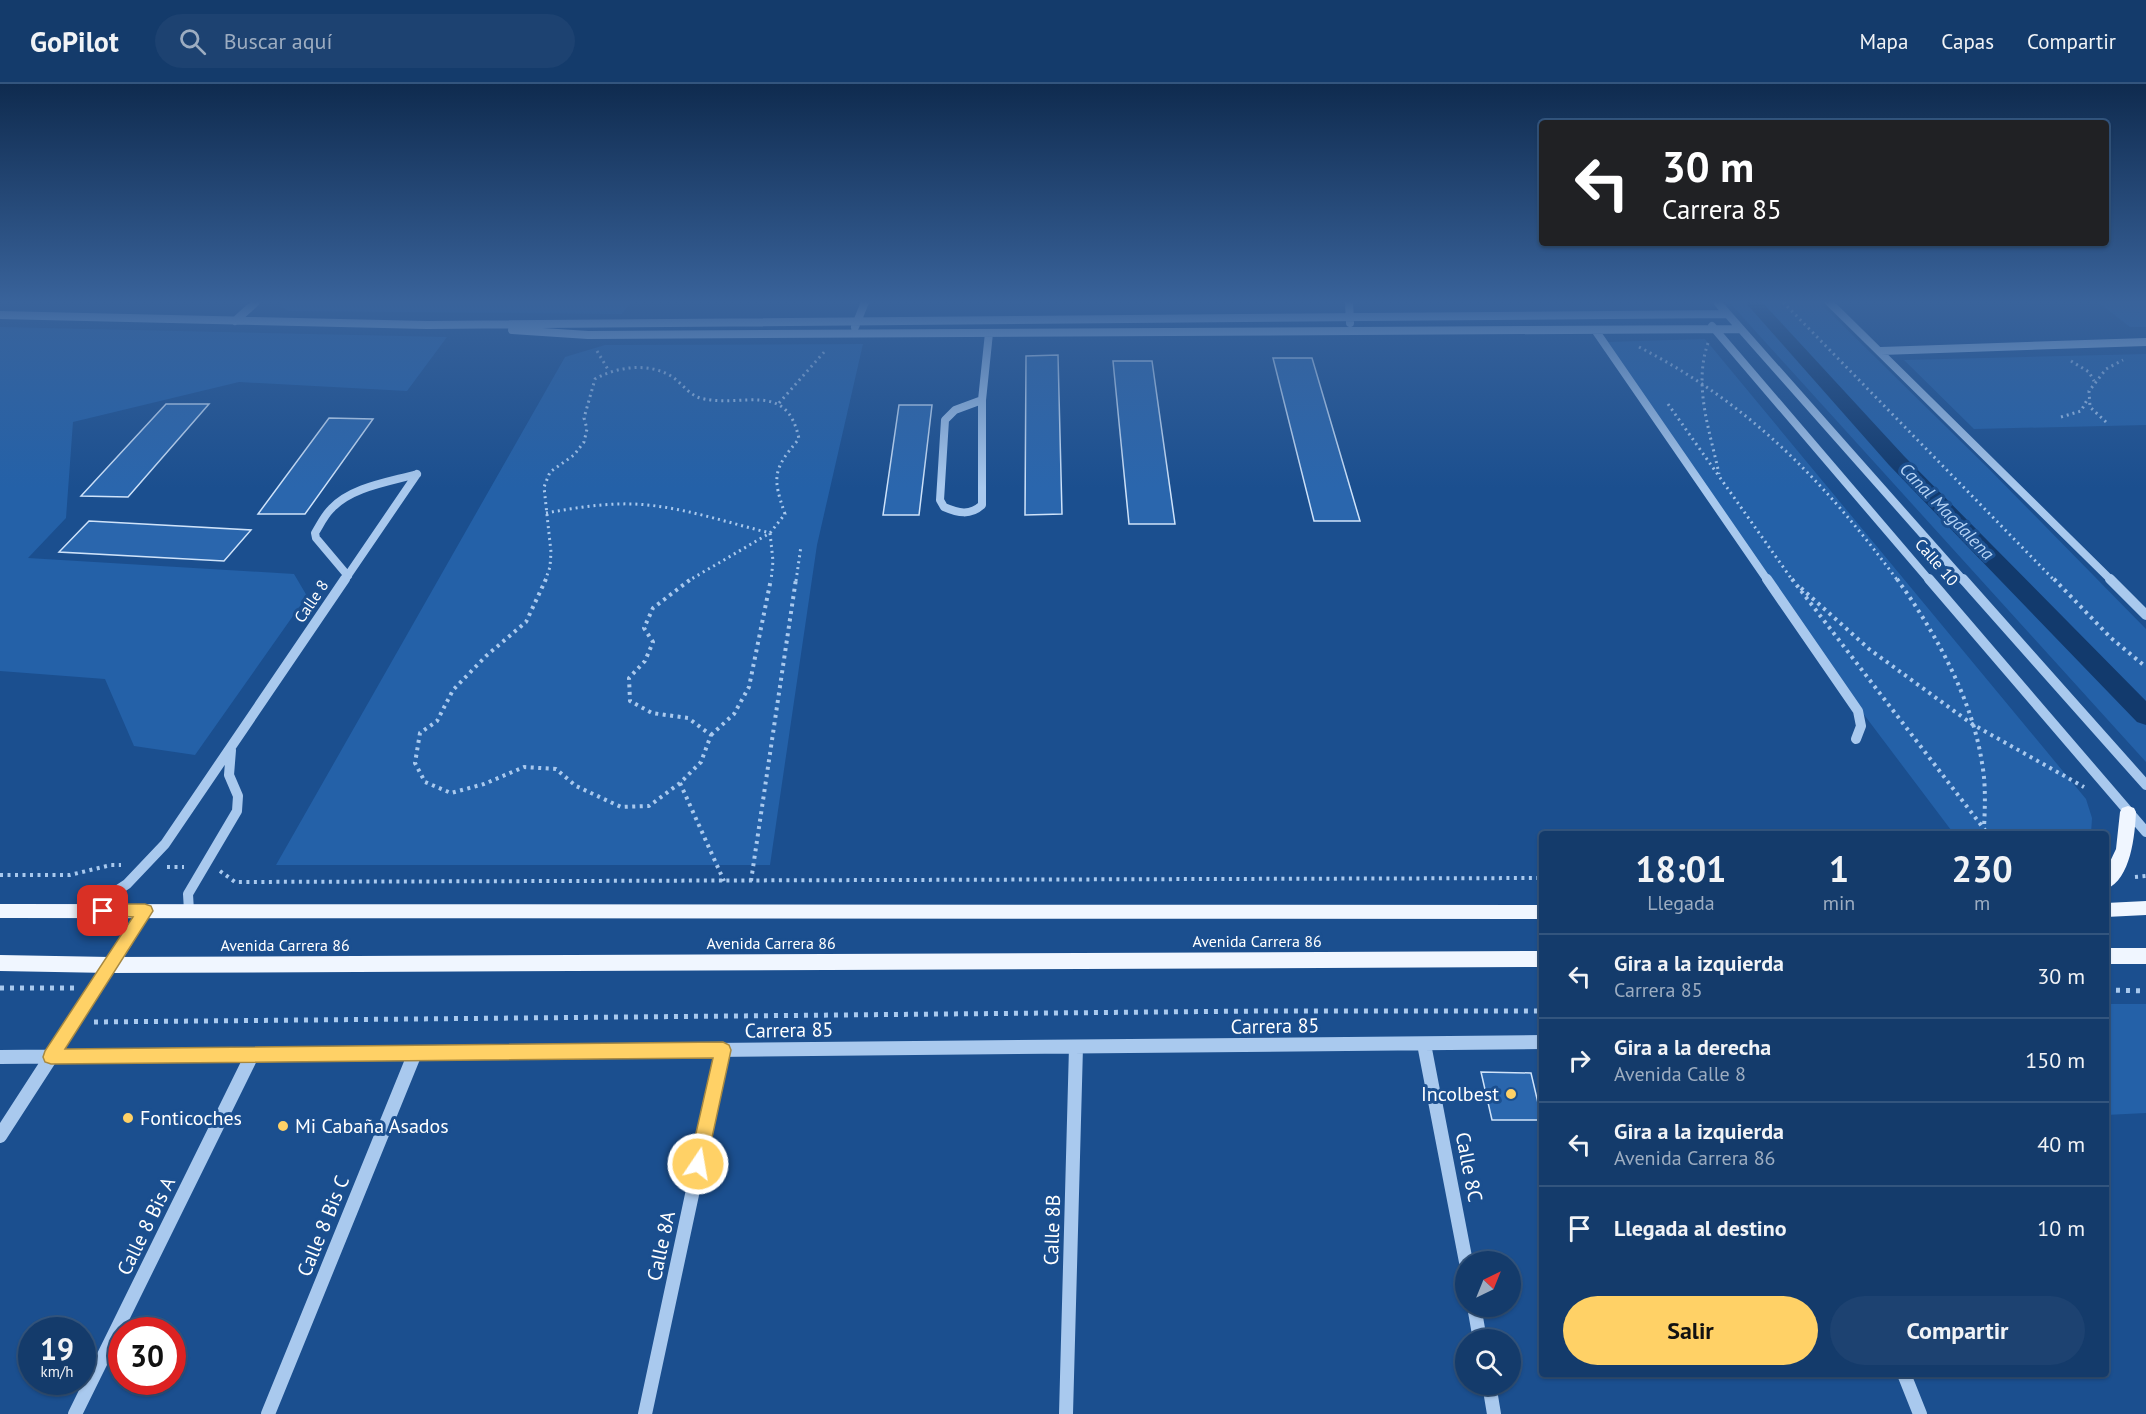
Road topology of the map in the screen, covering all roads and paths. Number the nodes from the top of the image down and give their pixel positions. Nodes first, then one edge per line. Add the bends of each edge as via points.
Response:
1 (813, 364) edge
2 (986, 364) edge
3 (1618, 364) edge
4 (1672, 364) edge
5 (1702, 364) edge
6 (1745, 364) edge
7 (1771, 364) edge
8 (1844, 364) edge
9 (1894, 364) edge
10 (2077, 364) edge
11 (2115, 364) edge
12 (2094, 381) junction
13 (1702, 383) junction
14 (2087, 399) junction
15 (982, 400) junction
16 (779, 403) junction
17 (1668, 403) dead end
18 (2061, 417) dead end
19 (2106, 422) dead end
20 (1720, 478) junction
21 (546, 513) junction
22 (770, 533) junction
23 (801, 546) dead end
24 (348, 576) junction
25 (1794, 582) junction
26 (2146, 615) edge
27 (2146, 667) edge
28 (1972, 724) junction
29 (711, 735) junction
30 (1856, 739) dead end
31 (232, 747) junction
32 (680, 783) junction
33 (2146, 785) edge
34 (2090, 791) dead end
35 (2128, 812) junction
36 (1984, 828) junction
37 (1986, 831) edge
38 (2146, 832) edge
39 (146, 866) junction
40 (202, 867) junction
41 (0, 875) edge
42 (1539, 878) edge
43 (2109, 878) edge
44 (724, 881) junction
45 (751, 881) junction
46 (2146, 908) edge
47 (2109, 910) edge
48 (0, 911) edge
49 (87, 911) junction
50 (145, 911) junction
51 (189, 911) junction
52 (1539, 912) edge
53 (2109, 956) edge
54 (2146, 956) edge
55 (1539, 959) edge
56 (0, 963) edge
57 (110, 965) junction
58 (0, 987) edge
59 (63, 988) dead end
60 (2109, 990) edge
61 (2146, 991) edge
62 (1539, 1011) edge
63 (74, 1022) junction
64 (1539, 1042) edge
65 (1424, 1044) junction
66 (1076, 1047) junction
67 (723, 1050) junction
68 (415, 1053) junction
69 (252, 1055) junction
70 (0, 1057) edge
71 (51, 1057) junction
72 (0, 1136) edge
73 (1464, 1251) edge
74 (1905, 1377) edge
75 (1491, 1395) edge
76 (75, 1414) edge
77 (268, 1414) edge
78 (645, 1414) edge
79 (1066, 1414) edge
80 (1494, 1414) edge
81 (1920, 1414) edge

1 - 16 path
2 - 15 street
3 - 30 street via 1857,711 1862,731
4 - 13 path
5 - 13 path
6 - 35 street, Calle 10
7 - 33 street, Calle 10
8 - 27 path via 2111,638
9 - 26 street
10 - 12 path
11 - 12 path
12 - 14 path
13 - 20 path
13 - 28 path via 1777,441 1841,507 1934,638
14 - 18 path via 2083,410
14 - 19 path
15 - 15 street via 955,410 945,420 940,500 953,512 967,513 982,506
16 - 21 path via 698,397 670,376 652,369 609,371 595,379 584,418 584,442 574,455 550,472 544,487
16 - 22 path via 795,418 799,439 778,463 774,481 785,513
17 - 20 path
20 - 25 path
21 - 22 path via 600,504 635,504 679,510
21 - 32 path via 550,567 526,622 453,690 437,721 420,733 415,763 425,782 451,793 524,767 556,769 576,786 621,807 649,806
22 - 29 path via 770,594 749,687 734,714
22 - 29 path via 681,585 653,608 644,628 653,642 645,662 628,678 630,701 652,713 688,717
23 - 45 path
24 - 24 street, Calle 8 via 417,474 340,500 315,533
24 - 31 street, Calle 8
25 - 28 path via 1869,649
25 - 36 path
28 - 34 path
28 - 36 path via 1985,787
29 - 32 path via 701,762
31 - 39 street, Calle 8
31 - 40 street, Calle 8 via 229,775 239,802 237,811
32 - 44 path
35 - 38 street, Calle 10
35 - 43 main road via 2125,849
36 - 37 path
39 - 40 path
39 - 41 path via 111,865 70,875
39 - 49 street, Calle 8 via 117,892
40 - 44 path via 214,868 235,882
40 - 51 street, Calle 8 via 188,894
42 - 45 path
44 - 45 path
46 - 47 main road
48 - 49 main road, Avenida Carrera 86
49 - 50 main road, Avenida Carrera 86
50 - 51 main road, Avenida Carrera 86
50 - 57 street
51 - 52 main road, Avenida Carrera 86
53 - 54 main road
55 - 57 main road, Avenida Carrera 86
56 - 57 main road, Avenida Carrera 86
57 - 63 street
58 - 59 path
60 - 61 path
62 - 63 path
63 - 71 street
64 - 65 street, Carrera 85
65 - 66 street, Carrera 85
65 - 73 street, Calle 8C
66 - 67 street, Carrera 85
66 - 79 street, Calle 8B
67 - 68 street, Carrera 85
67 - 78 street, Calle 8A
68 - 69 street, Carrera 85
68 - 77 street, Calle 8 Bis C
69 - 71 street, Carrera 85
69 - 76 street, Calle 8 Bis A
70 - 71 street, Carrera 85
71 - 72 street
74 - 81 street
75 - 80 street

